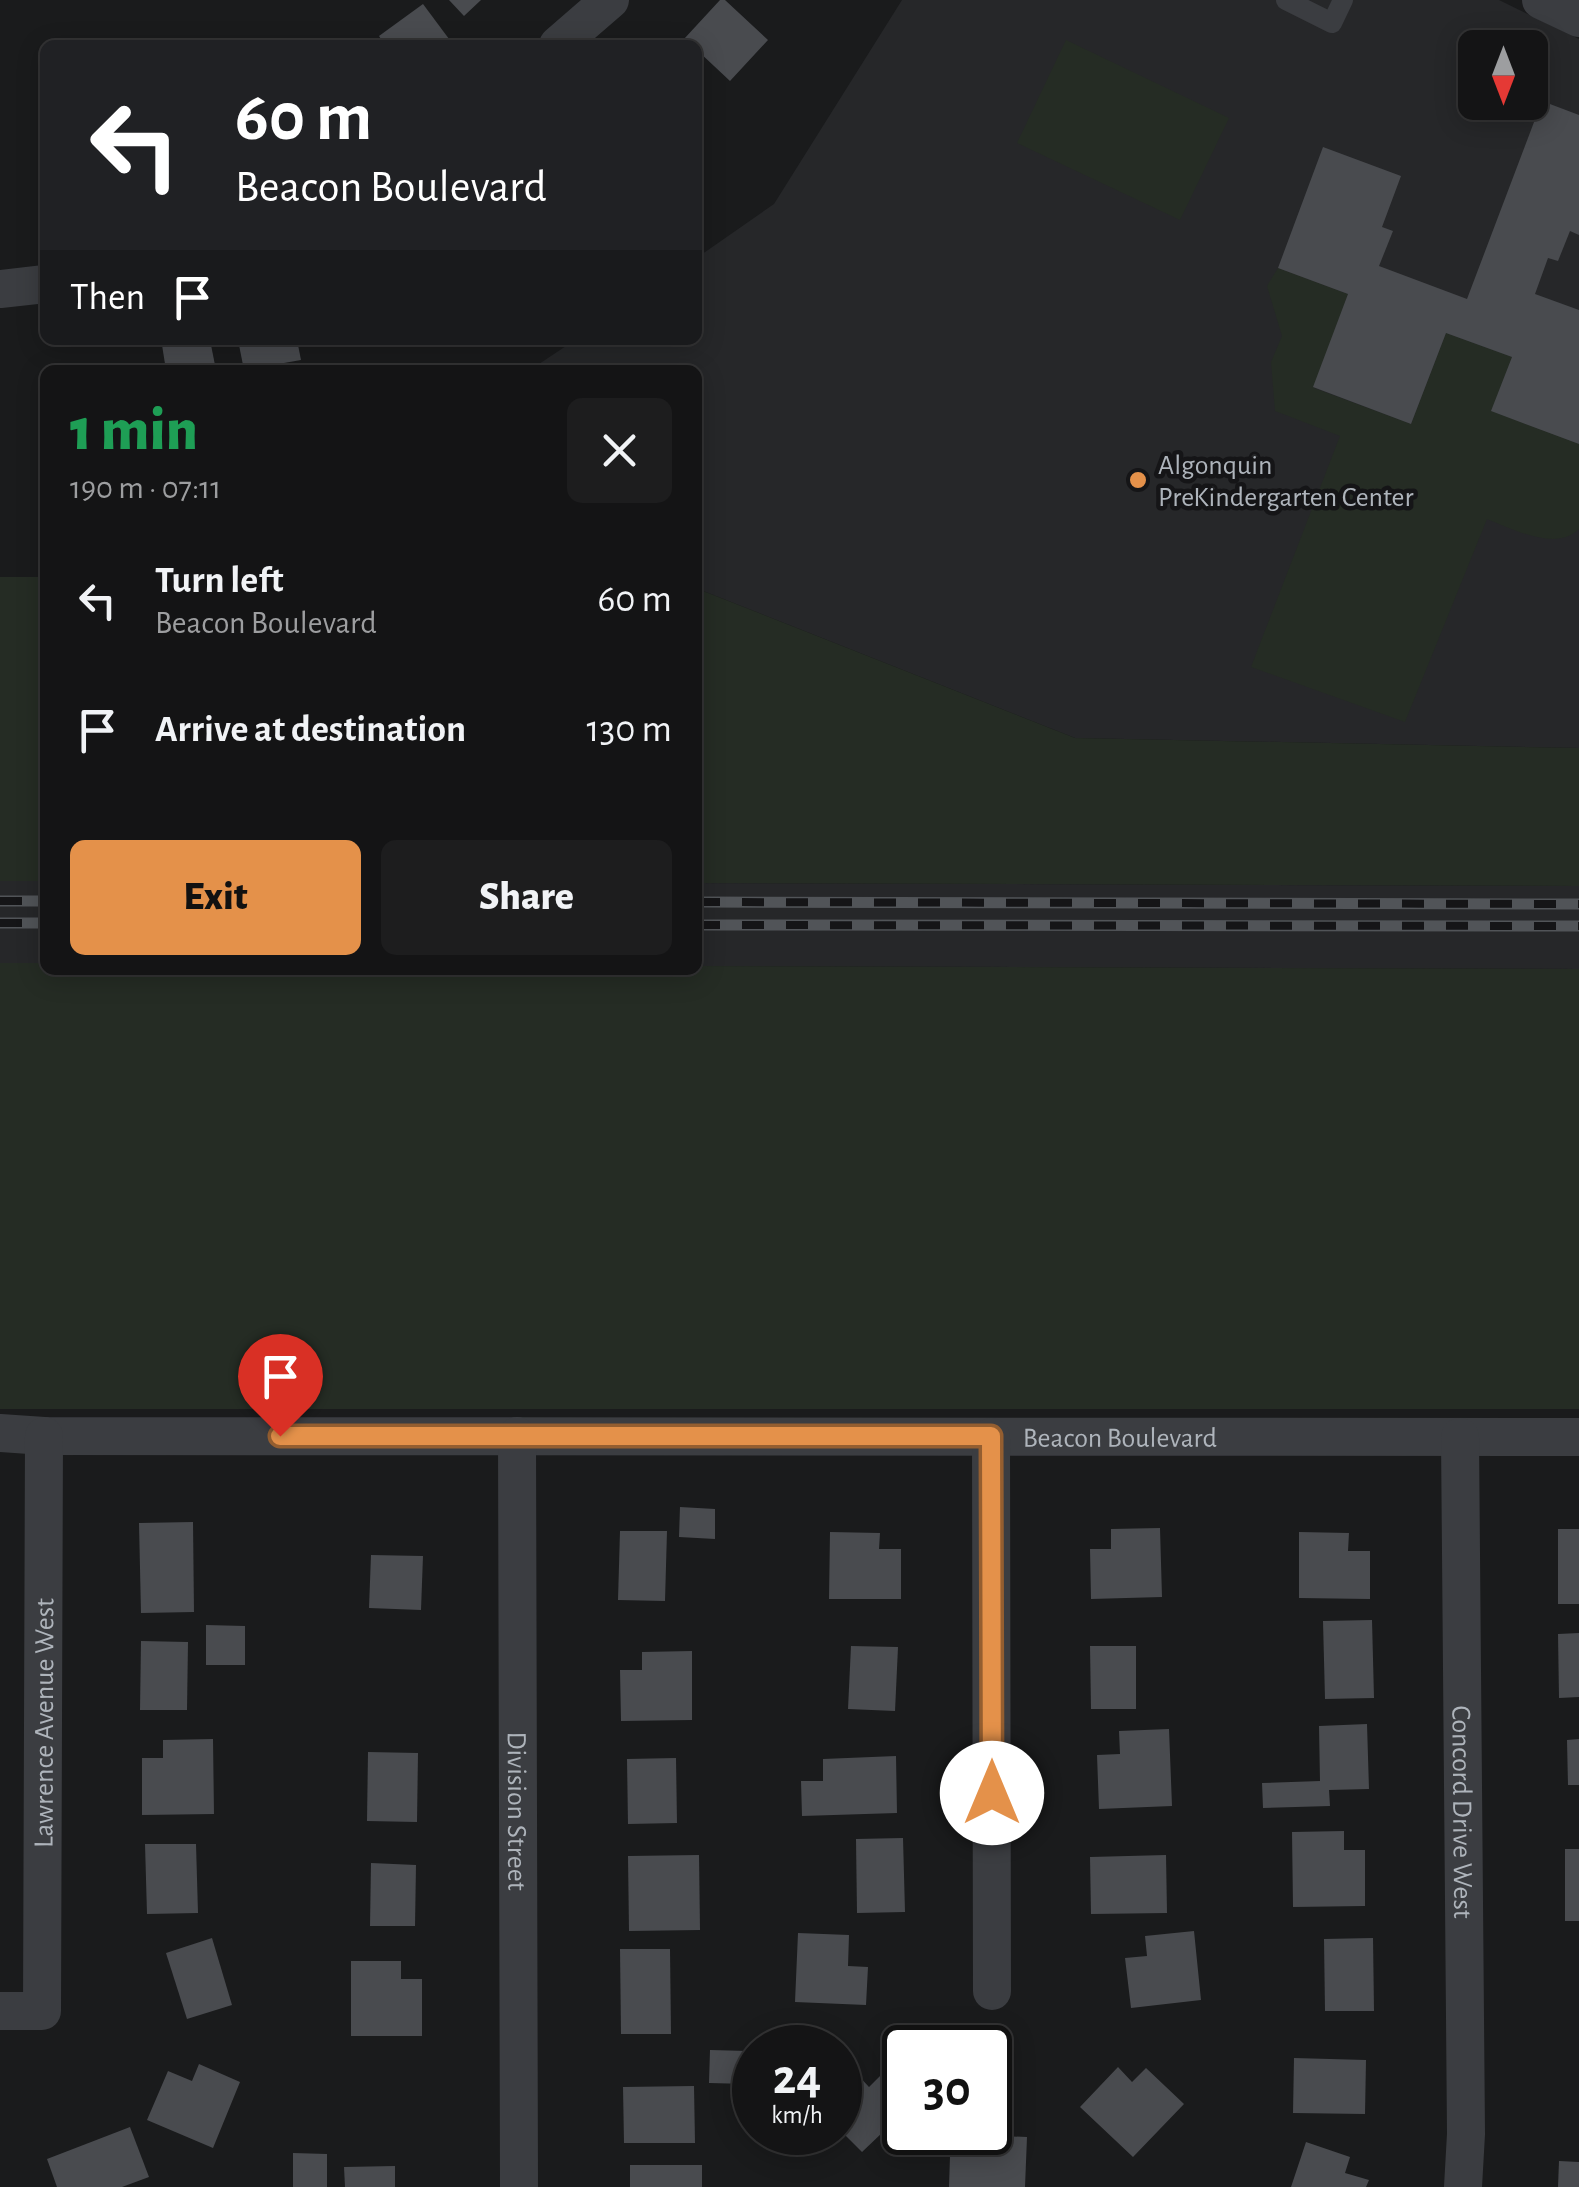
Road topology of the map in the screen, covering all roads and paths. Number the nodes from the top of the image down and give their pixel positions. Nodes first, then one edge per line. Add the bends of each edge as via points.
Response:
1 (610, 0) edge
2 (1286, 0) edge
3 (1343, 0) edge
4 (1541, 0) edge
5 (1579, 18) edge
6 (564, 40) edge
7 (40, 285) edge
8 (0, 290) edge
9 (0, 1434) edge
10 (44, 1436) junction
11 (517, 1436) junction
12 (991, 1436) junction
13 (1460, 1436) junction
14 (1579, 1436) edge
15 (992, 1991) dead end
16 (0, 2010) edge
17 (519, 2187) edge
18 (1462, 2187) edge

1 - 6 street
2 - 3 lane via 1332,23
4 - 5 street
7 - 8 street
9 - 10 street, Beacon Boulevard
10 - 11 street, Beacon Boulevard
10 - 16 street, Lawrence Avenue West via 42,2011
11 - 12 street, Beacon Boulevard
11 - 17 street, Division Street
12 - 13 street, Beacon Boulevard
12 - 15 street
13 - 14 street, Beacon Boulevard
13 - 18 street, Concord Drive West

